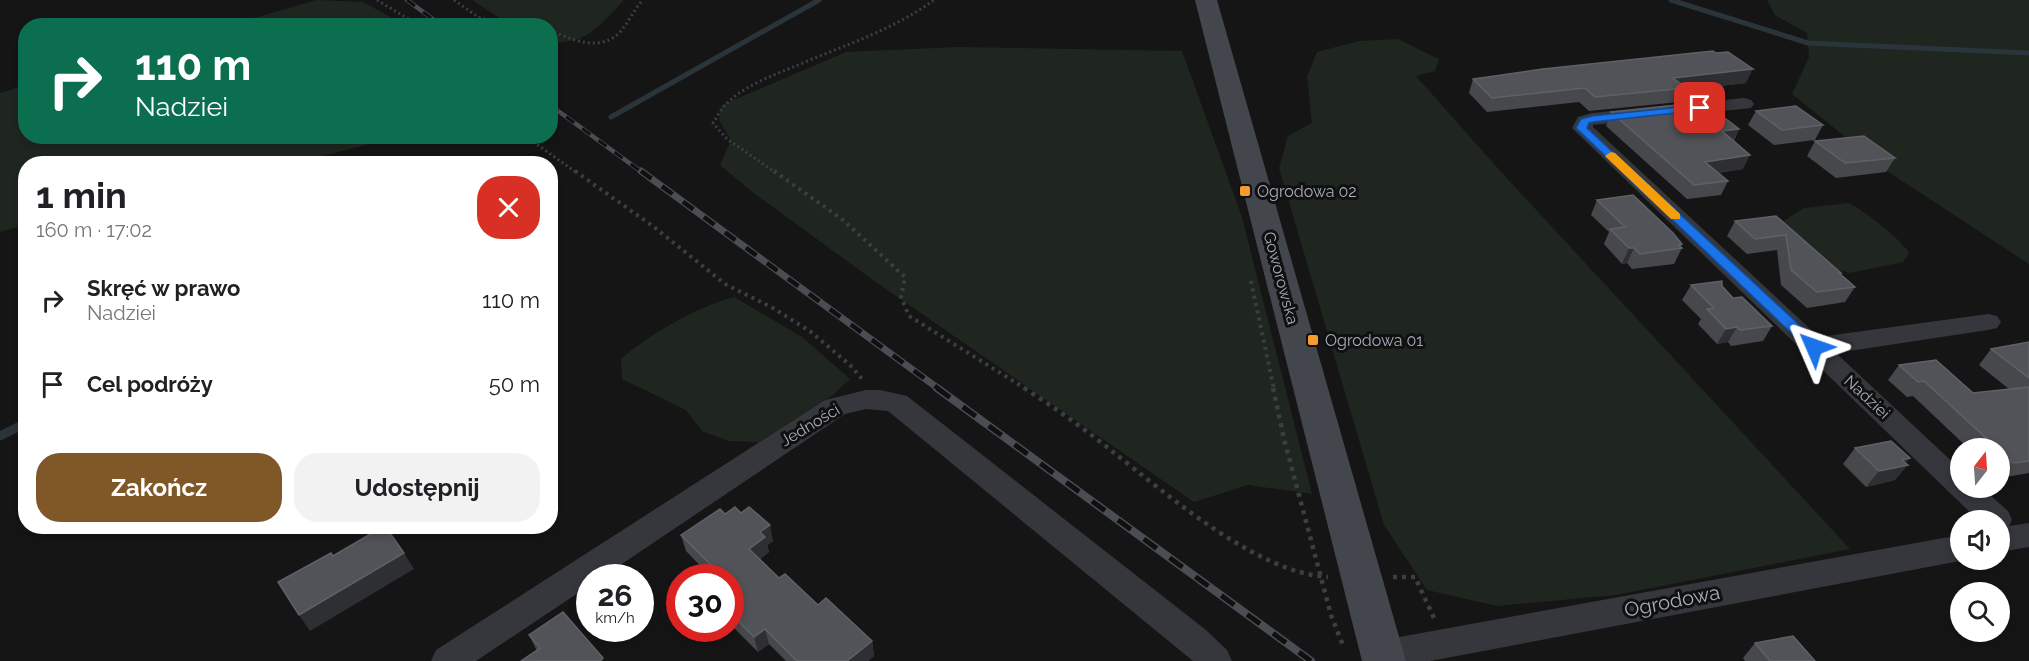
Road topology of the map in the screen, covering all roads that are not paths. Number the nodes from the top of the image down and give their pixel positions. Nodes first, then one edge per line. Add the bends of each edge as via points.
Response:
1 (1206, 0) edge
2 (1744, 104) dead end
3 (1988, 322) dead end
4 (1814, 347) junction
5 (1950, 476) edge
6 (1974, 498) edge
7 (1986, 510) edge
8 (1950, 550) edge
9 (1383, 658) edge
10 (448, 661) edge
11 (1215, 661) edge

1 - 9 main road, Goworowska
2 - 4 street, Nadziei via 1592,119 1585,121 1582,128
3 - 4 street
4 - 5 street, Nadziei
6 - 7 street, Nadziei
8 - 9 street, Ogrodowa
10 - 11 street, Jedności via 835,407 858,399 878,398 897,404 1194,640

